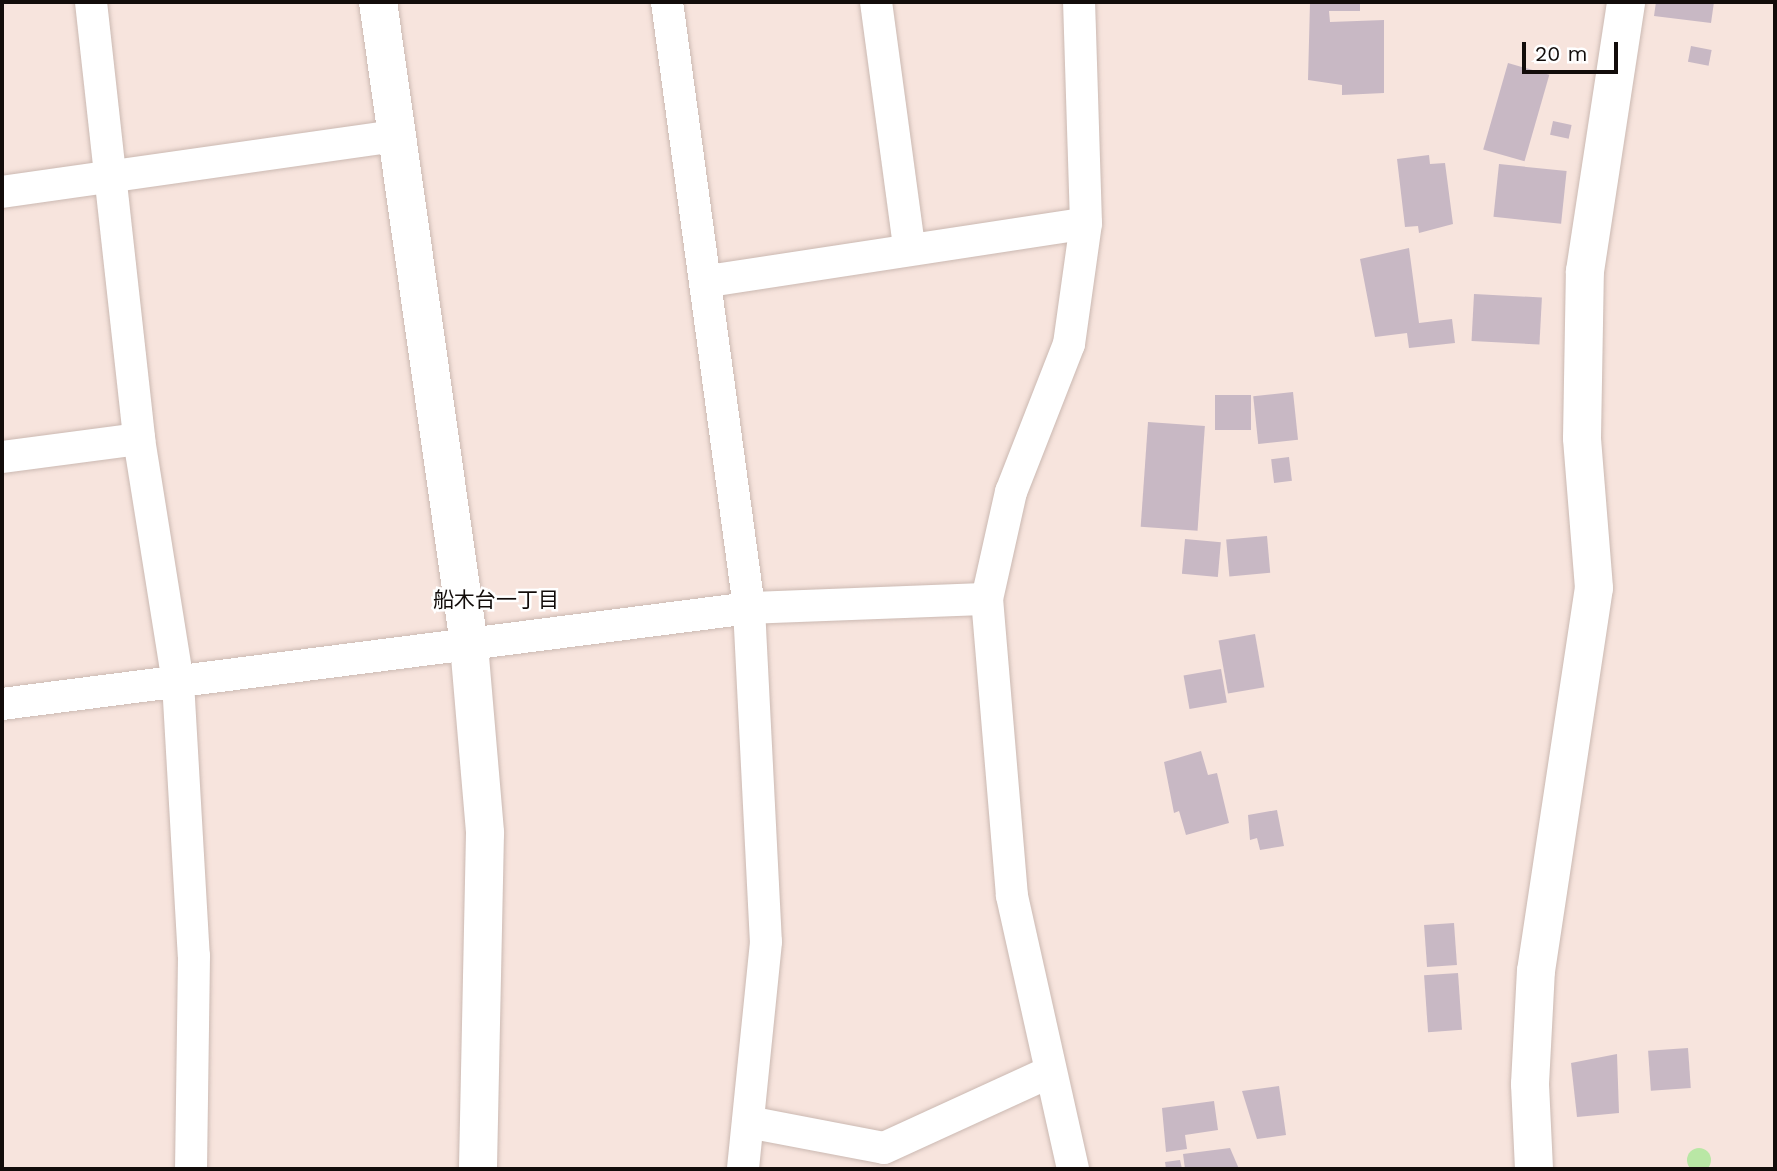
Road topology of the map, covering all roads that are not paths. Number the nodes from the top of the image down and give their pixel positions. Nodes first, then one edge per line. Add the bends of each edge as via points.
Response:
1 (91, 2) edge
2 (378, 2) edge
3 (667, 2) edge
4 (876, 2) edge
5 (1079, 2) edge
6 (1626, 2) edge
7 (396, 136) junction
8 (114, 177) junction
9 (2, 192) edge
10 (1086, 223) junction
11 (909, 247) junction
12 (709, 281) junction
13 (139, 439) junction
14 (2, 457) edge
15 (987, 599) junction
16 (749, 608) junction
17 (469, 645) junction
18 (178, 682) junction
19 (2, 704) edge
20 (1048, 1073) junction
21 (748, 1122) junction
22 (191, 1169) edge
23 (478, 1169) edge
24 (743, 1169) edge
25 (1073, 1169) edge
26 (1534, 1169) edge

1 - 8 street
2 - 7 street
3 - 12 street
4 - 11 street
5 - 10 street
6 - 26 street via 1586,271 1582,438 1594,588 1536,971 1530,1084
7 - 8 street
7 - 17 street
8 - 9 street
8 - 13 street
10 - 11 street
10 - 15 street via 1069,344 1011,492
11 - 12 street
12 - 16 street
13 - 14 street
13 - 18 street
15 - 16 street
15 - 20 street via 1012,896
16 - 17 street
16 - 21 street via 766,943
17 - 18 street
17 - 23 street via 485,833
18 - 19 street
18 - 22 street via 194,956
20 - 21 street via 884,1148
20 - 25 street
21 - 24 street

